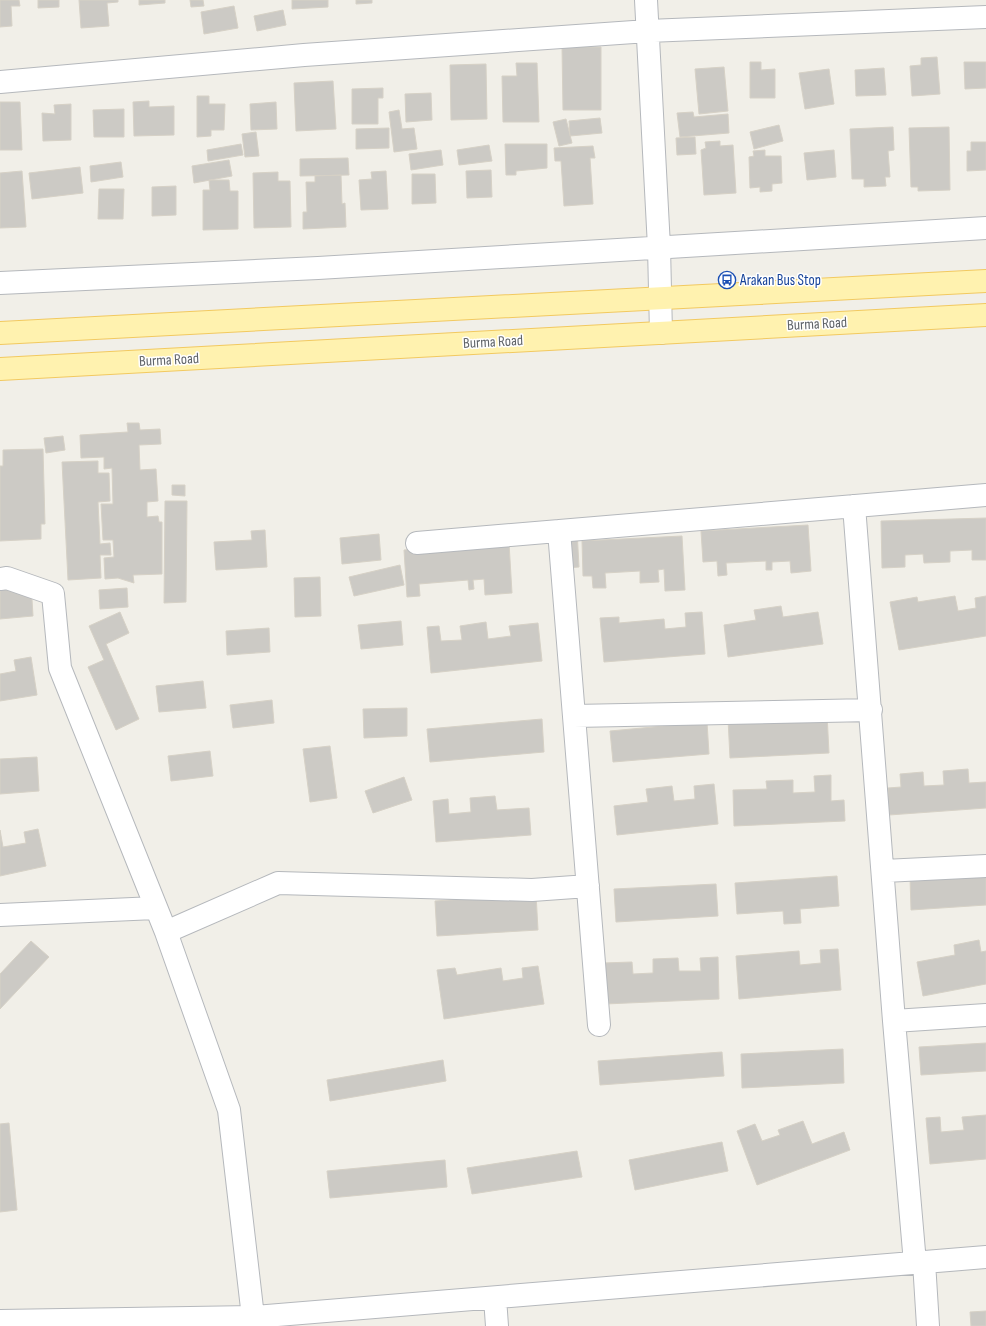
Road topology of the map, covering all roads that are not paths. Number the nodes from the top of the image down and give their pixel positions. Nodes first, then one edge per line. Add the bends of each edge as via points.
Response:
1 (646, 0) edge
2 (986, 17) edge
3 (648, 31) junction
4 (0, 82) edge
5 (986, 228) edge
6 (658, 247) junction
7 (986, 281) edge
8 (0, 283) edge
9 (660, 299) junction
10 (986, 316) edge
11 (0, 333) edge
12 (661, 333) junction
13 (0, 369) edge
14 (986, 495) edge
15 (854, 506) junction
16 (559, 531) junction
17 (417, 543) dead end
18 (0, 579) edge
19 (870, 710) junction
20 (574, 716) junction
21 (986, 866) edge
22 (884, 871) junction
23 (588, 886) junction
24 (155, 908) junction
25 (0, 914) edge
26 (166, 932) junction
27 (986, 1015) edge
28 (894, 1021) junction
29 (599, 1025) dead end
30 (986, 1257) edge
31 (920, 1263) junction
32 (495, 1298) junction
33 (253, 1317) junction
34 (0, 1321) edge
35 (497, 1326) edge
36 (928, 1326) edge

1 - 3 street
2 - 3 street
3 - 4 street via 296,56
3 - 6 street
5 - 6 street
6 - 8 street via 326,268
6 - 9 street
7 - 9 main road
9 - 11 main road
9 - 12 street
10 - 12 main road, Burma Road
12 - 13 main road, Burma Road
14 - 15 street
15 - 16 street
15 - 19 street
16 - 17 street
16 - 20 street
18 - 24 street via 7,578 53,594 60,668
19 - 20 street
19 - 22 street
20 - 23 street
21 - 22 street
22 - 28 street
23 - 26 street via 532,890 278,883
23 - 29 street
24 - 25 street
24 - 26 street
26 - 33 street via 229,1110
27 - 28 street
28 - 31 street
30 - 31 street
31 - 32 street
31 - 36 street
32 - 33 street
32 - 35 street
33 - 34 street

